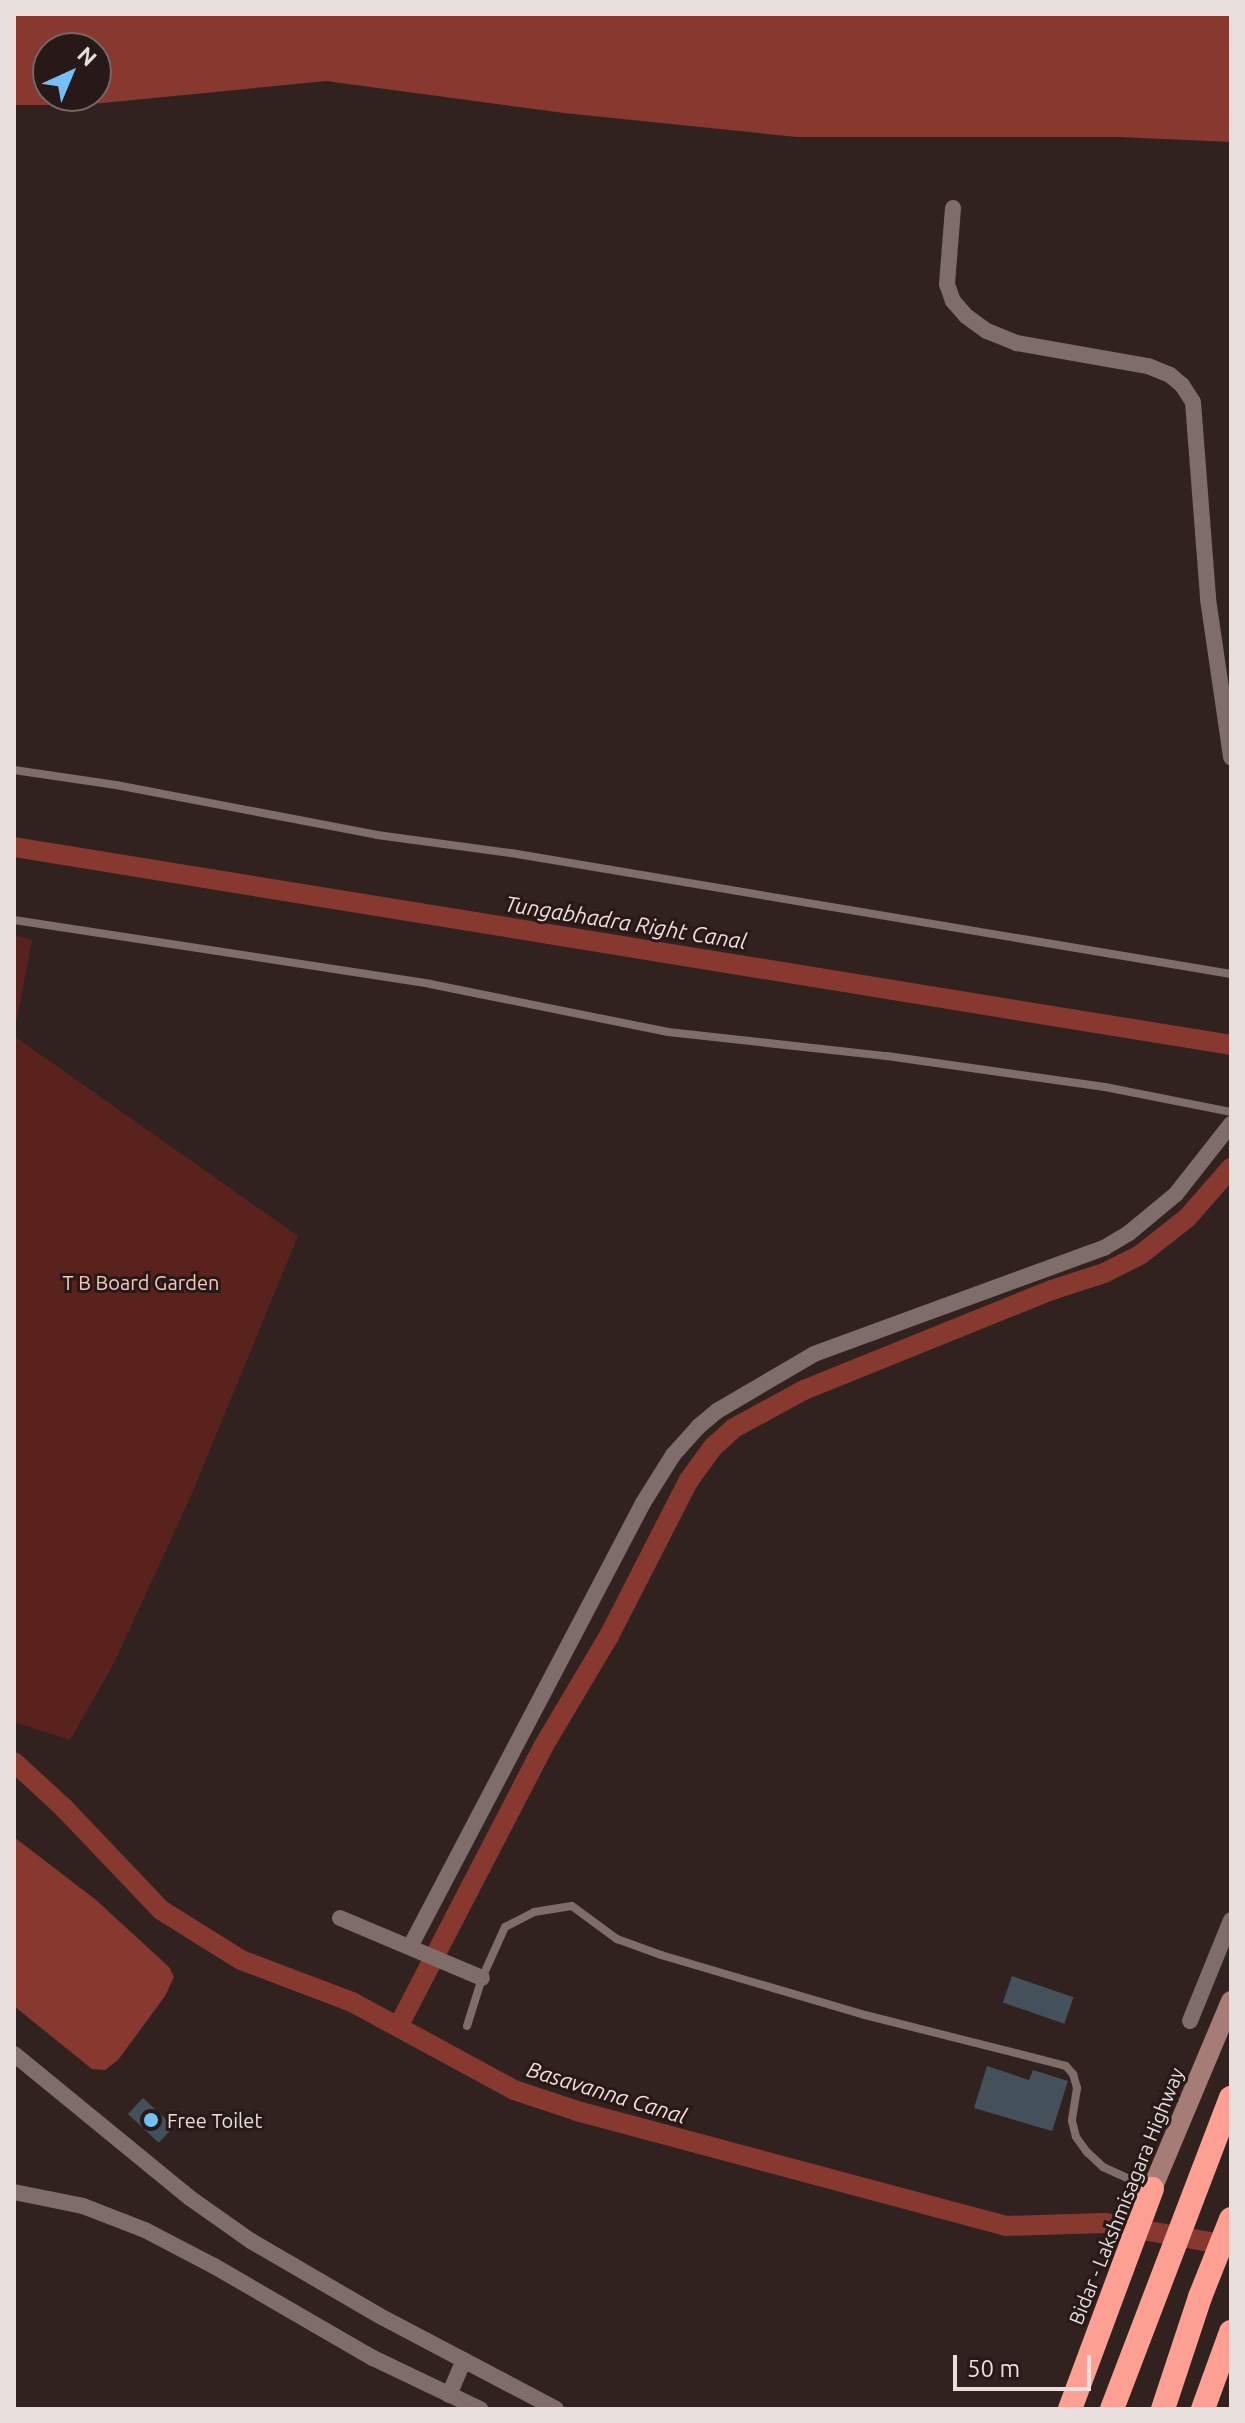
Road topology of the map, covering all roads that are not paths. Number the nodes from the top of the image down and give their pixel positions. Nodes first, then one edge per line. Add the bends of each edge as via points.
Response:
1 (953, 208) dead end
2 (1231, 757) edge
3 (14, 770) edge
4 (14, 920) edge
5 (1231, 974) edge
6 (1231, 1112) edge
7 (1231, 1124) edge
8 (340, 1918) dead end
9 (1231, 1920) edge
10 (419, 1949) junction
11 (482, 1978) junction
12 (1231, 2001) edge
13 (1190, 2021) dead end
14 (467, 2026) dead end
15 (14, 2054) edge
16 (1231, 2098) edge
17 (1152, 2189) junction
18 (14, 2192) edge
19 (1231, 2219) edge
20 (1231, 2332) edge
21 (464, 2360) junction
22 (449, 2395) junction
23 (480, 2409) edge
24 (556, 2409) edge
25 (1070, 2409) edge
26 (1112, 2409) edge
27 (1163, 2409) edge
28 (1203, 2409) edge

1 - 2 street via 947,284 966,316 1016,343 1159,370 1182,385 1193,402 1208,599
3 - 5 lane via 377,835
4 - 6 lane via 430,984 668,1032 887,1056 1105,1087
7 - 10 street via 1176,1194 1104,1248 814,1354 698,1427 643,1503
8 - 10 street
9 - 13 street
10 - 11 street
11 - 14 lane
11 - 17 lane via 505,1927 534,1912 572,1906 617,1939 661,1955 1066,2066 1077,2088 1072,2121 1076,2137 1087,2152 1123,2178
12 - 17 street, Bidar - Lakshmisagara Highway
15 - 21 street via 190,2198 251,2241
16 - 26 highway
17 - 25 highway, Bidar - Lakshmisagara Highway
18 - 22 street via 83,2206 145,2230
19 - 27 highway
20 - 28 highway
21 - 22 street
21 - 24 street
22 - 23 street

